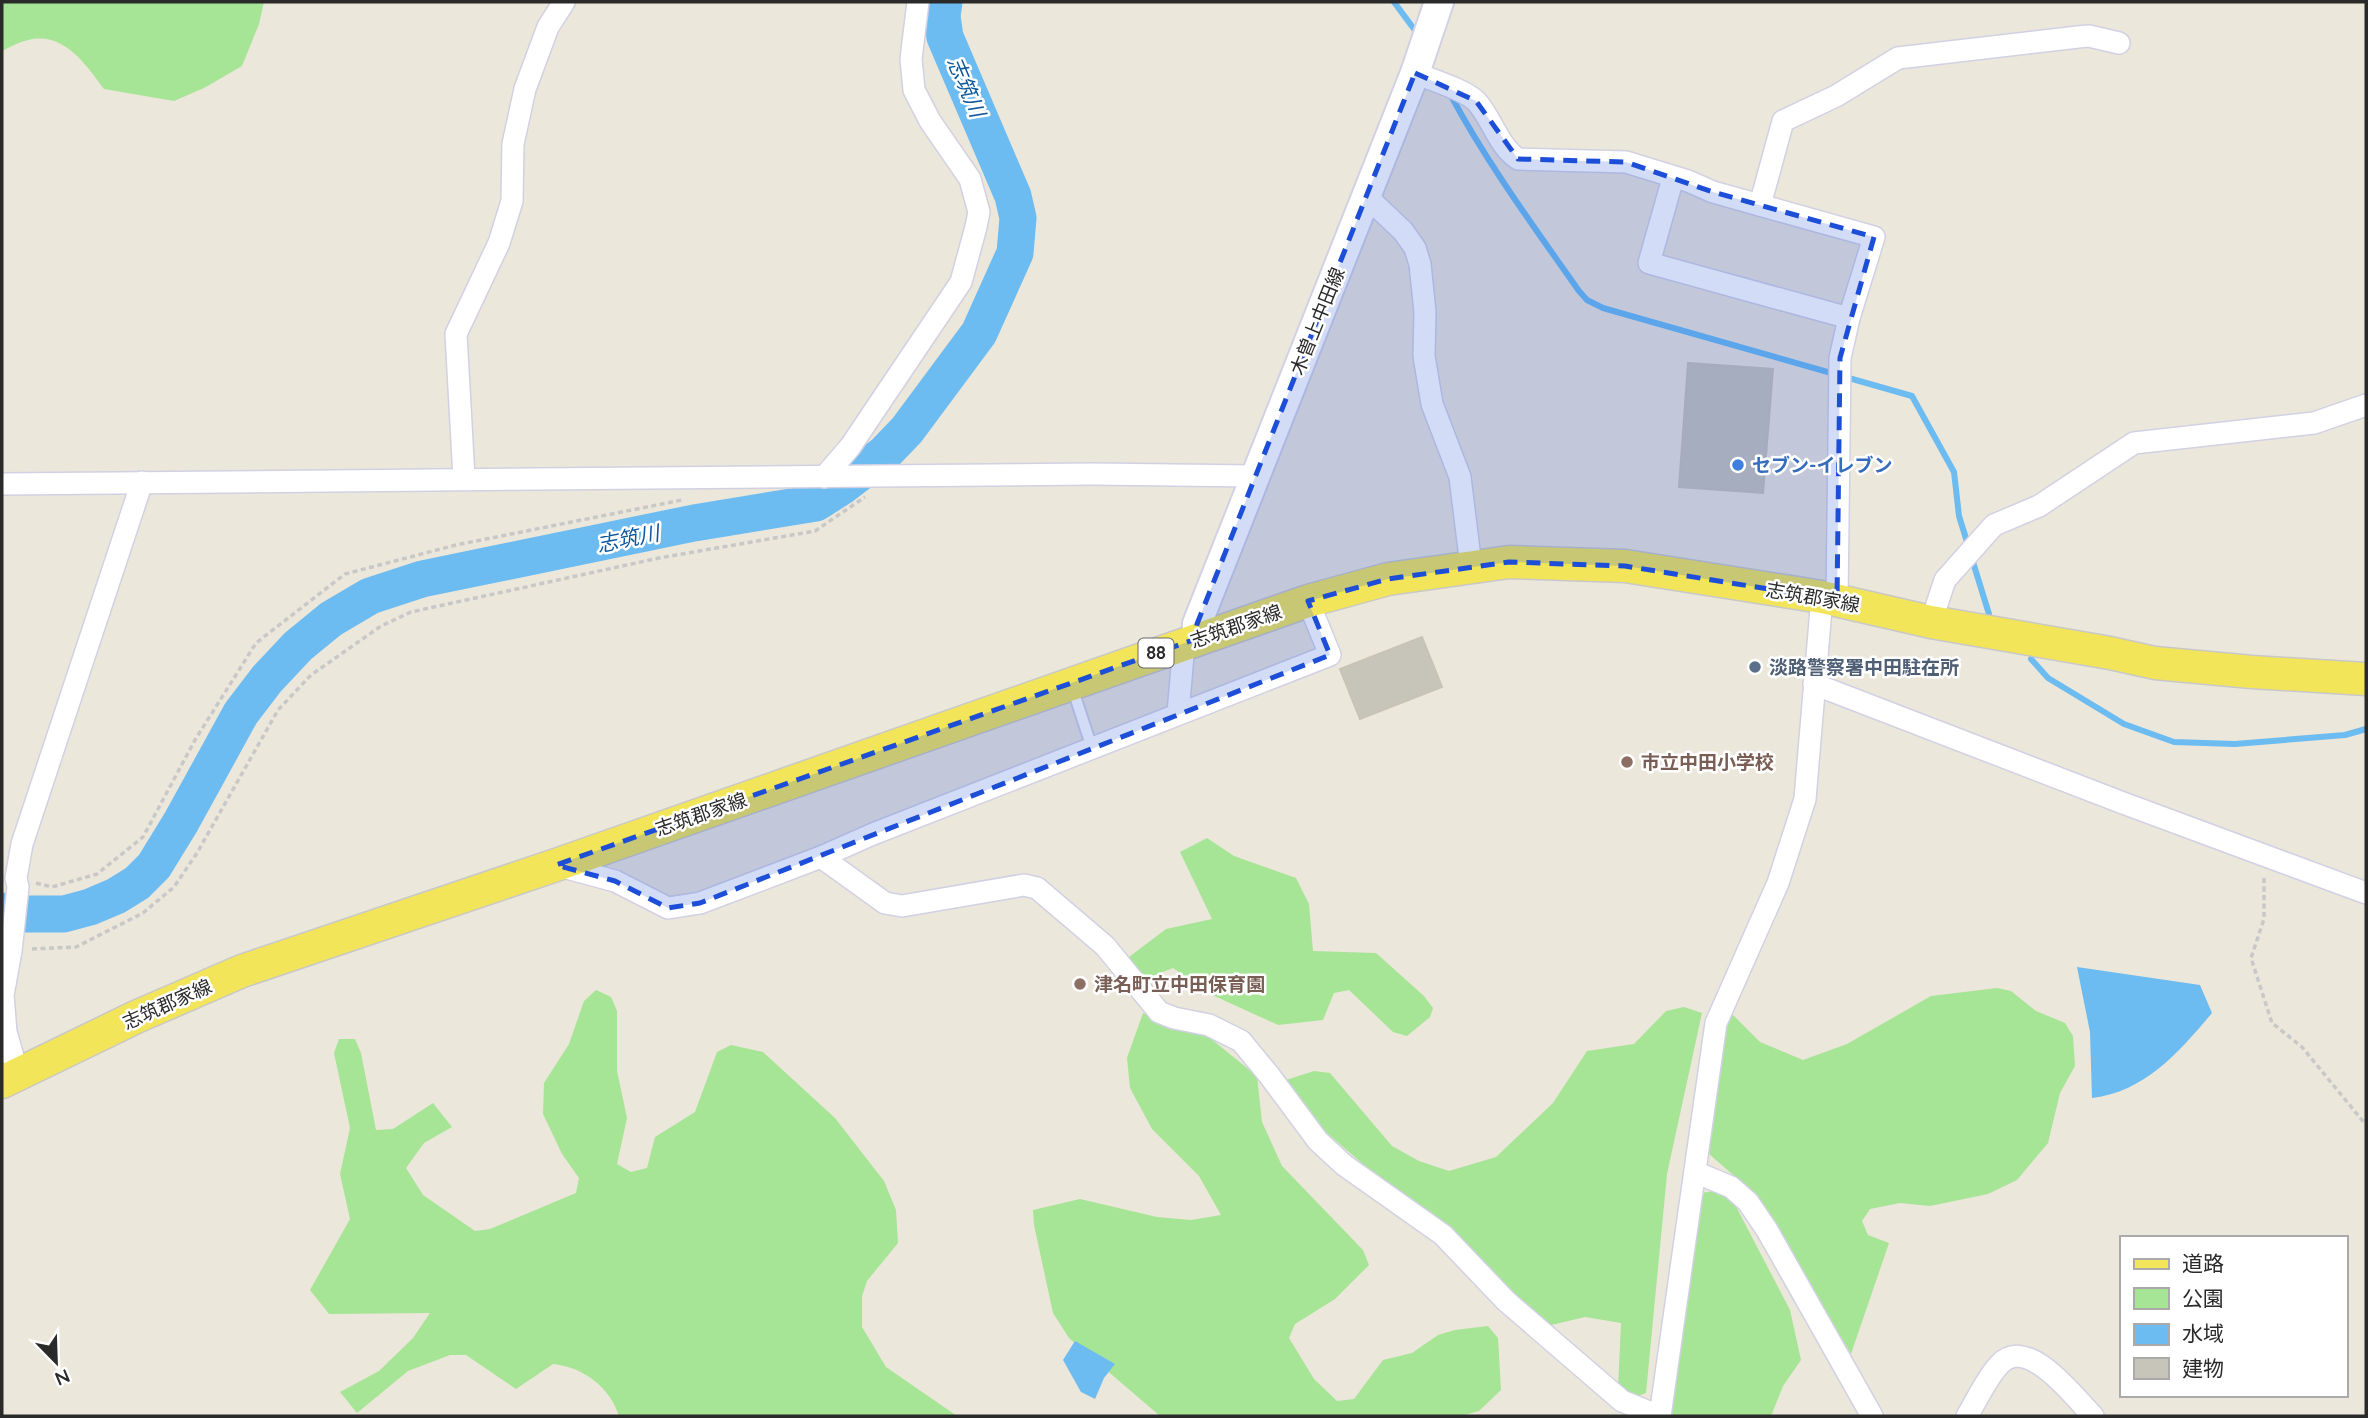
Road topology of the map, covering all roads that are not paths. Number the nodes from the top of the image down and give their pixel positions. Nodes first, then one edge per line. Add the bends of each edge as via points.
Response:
1 (564, 2) edge
2 (918, 2) edge
3 (1439, 2) edge
4 (2119, 43) dead end
5 (1415, 73) junction
6 (1673, 178) junction
7 (1366, 196) junction
8 (1760, 205) junction
9 (1849, 317) junction
10 (2366, 404) edge
11 (1255, 476) junction
12 (827, 477) junction
13 (464, 478) junction
14 (142, 482) junction
15 (2, 484) edge
16 (1471, 566) junction
17 (1830, 598) junction
18 (1308, 601) junction
19 (1931, 622) junction
20 (1190, 641) junction
21 (2366, 679) edge
22 (1070, 683) junction
23 (1814, 684) junction
24 (1178, 713) junction
25 (1092, 748) junction
26 (821, 857) junction
27 (556, 865) junction
28 (2366, 893) edge
29 (10, 1078) edge
30 (1695, 1172) junction
31 (1659, 1416) edge
32 (1872, 1416) edge
33 (1967, 1416) edge
34 (2093, 1416) edge

1 - 13 street via 548,27 525,89 513,144 512,201 499,243 456,334
2 - 12 street via 911,59 914,90 970,179 979,212 961,282
3 - 5 main road, 木曽上中田線
4 - 8 street via 2089,36 1898,58 1836,96 1783,121
5 - 6 street via 1476,101 1518,159 1626,162
5 - 7 main road, 木曽上中田線
6 - 8 street
6 - 9 street via 1649,263
7 - 11 main road, 木曽上中田線
7 - 16 street via 1403,231 1420,264 1428,380 1460,477
8 - 9 street via 1874,237
9 - 17 street via 1840,358
10 - 19 street via 2314,423 2134,443 2039,506 1994,525 1945,580
11 - 12 street
11 - 20 main road, 木曽上中田線
12 - 13 street
13 - 14 street
14 - 15 street
14 - 29 street via 22,844 3,995
16 - 17 main road, 志筑郡家線 / 88 via 1508,562 1625,566
16 - 18 main road, 志筑郡家線 / 88 via 1388,579
17 - 19 main road, 志筑郡家線 / 88
17 - 23 street
18 - 20 main road, 志筑郡家線 / 88
18 - 24 street via 1330,655
19 - 21 main road, 志筑郡家線 / 88 via 2155,663
20 - 22 main road, 志筑郡家線 / 88
20 - 24 street
22 - 25 lane
22 - 27 main road, 志筑郡家線 / 88
23 - 28 street
23 - 30 street via 1805,799 1778,883 1716,1023
24 - 25 street
25 - 26 street
26 - 27 street via 699,903 668,908 615,881
26 - 31 street via 885,903 902,906 1024,885 1037,888 1105,946 1159,1012 1237,1038 1318,1141 1344,1165 1443,1235 1506,1301 1622,1401
27 - 29 main road, 志筑郡家線 / 88 via 242,971
30 - 31 street
30 - 32 street via 1731,1187 1748,1202
33 - 34 street via 1998,1366 2025,1356 2045,1367

